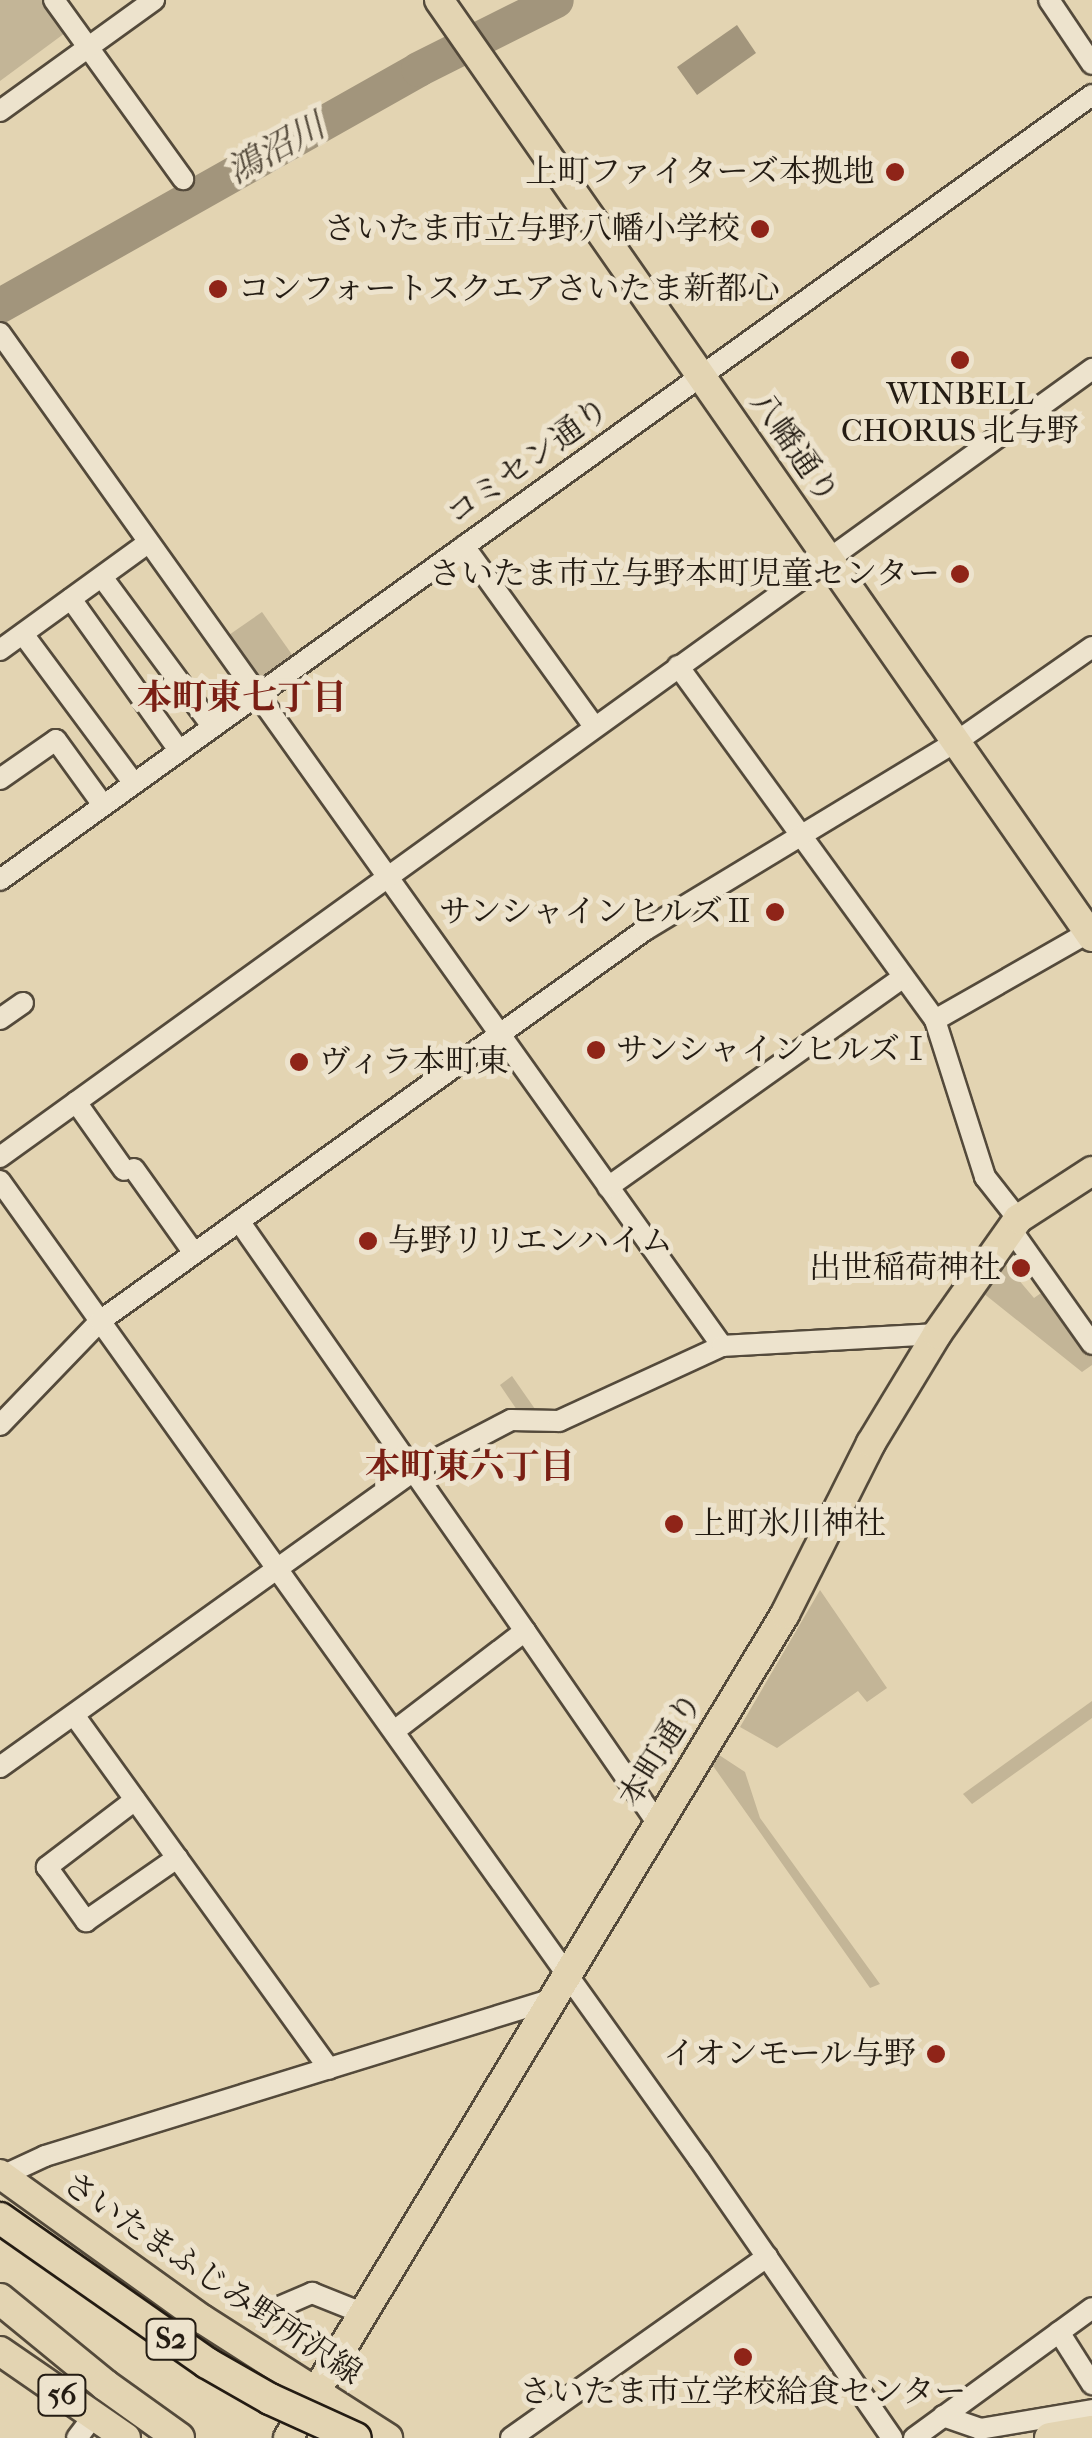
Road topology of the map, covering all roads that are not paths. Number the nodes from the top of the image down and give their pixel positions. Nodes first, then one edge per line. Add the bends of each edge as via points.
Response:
1 (54, 0) edge
2 (154, 0) edge
3 (1049, 0) edge
4 (447, 12) edge
5 (88, 48) junction
6 (1092, 64) edge
7 (1092, 95) edge
8 (0, 111) edge
9 (183, 179) dead end
10 (0, 332) edge
11 (1092, 369) edge
12 (700, 374) junction
13 (148, 544) junction
14 (464, 546) junction
15 (827, 557) junction
16 (102, 577) junction
17 (71, 599) junction
18 (23, 634) junction
19 (1092, 648) edge
20 (0, 650) edge
21 (678, 666) junction
22 (259, 694) junction
23 (212, 726) junction
24 (594, 726) junction
25 (956, 742) junction
26 (178, 750) junction
27 (0, 780) edge
28 (132, 781) junction
29 (103, 805) junction
30 (799, 834) junction
31 (387, 876) junction
32 (0, 880) edge
33 (1090, 934) edge
34 (903, 977) junction
35 (23, 1003) dead end
36 (0, 1020) edge
37 (935, 1020) junction
38 (500, 1036) junction
39 (76, 1102) junction
40 (0, 1156) edge
41 (1092, 1171) edge
42 (0, 1180) edge
43 (608, 1187) junction
44 (239, 1221) junction
45 (1014, 1224) junction
46 (194, 1254) junction
47 (100, 1321) junction
48 (937, 1334) junction
49 (1092, 1344) edge
50 (722, 1346) junction
51 (0, 1425) edge
52 (415, 1470) junction
53 (276, 1570) junction
54 (525, 1631) junction
55 (74, 1714) junction
56 (394, 1732) junction
57 (0, 1767) edge
58 (136, 1800) junction
59 (657, 1822) junction
60 (177, 1858) junction
61 (566, 1973) junction
62 (550, 2000) junction
63 (329, 2070) junction
64 (1, 2186) edge
65 (0, 2218) edge
66 (766, 2257) junction
67 (84, 2279) junction
68 (0, 2299) edge
69 (1092, 2308) edge
70 (270, 2311) dead end
71 (362, 2313) junction
72 (1059, 2332) junction
73 (0, 2350) edge
74 (1092, 2384) edge
75 (315, 2392) junction
76 (1092, 2410) edge
77 (943, 2416) junction
78 (85, 2427) edge
79 (1092, 2431) edge
80 (126, 2438) edge
81 (179, 2438) edge
82 (288, 2438) edge
83 (356, 2438) edge
84 (388, 2438) edge
85 (512, 2438) edge
86 (892, 2438) edge
87 (914, 2438) edge
88 (1050, 2438) edge

1 - 5 street
2 - 5 street
3 - 6 street
4 - 12 main road, 八幡通り
5 - 8 street
5 - 9 street
7 - 12 street, コミセン通り
10 - 13 street
11 - 15 street
12 - 14 street, コミセン通り
12 - 15 main road, 八幡通り
13 - 16 street
13 - 22 street
14 - 22 street, コミセン通り
14 - 24 street
15 - 21 street
15 - 25 main road, 八幡通り
16 - 17 street
16 - 23 street
17 - 18 street
17 - 26 street
18 - 20 street
18 - 28 street
19 - 25 street
21 - 24 street
21 - 30 street
22 - 23 street, コミセン通り
22 - 31 street
23 - 26 street, コミセン通り
24 - 31 street
25 - 30 street
25 - 33 main road, 八幡通り
26 - 28 street, コミセン通り
27 - 29 street via 56,740
28 - 29 street, コミセン通り
29 - 32 street, コミセン通り
30 - 34 street
30 - 38 street via 646,930
31 - 38 street
31 - 39 street
33 - 37 street
34 - 37 street
34 - 43 street
35 - 36 street
37 - 45 street via 986,1177
38 - 43 street
38 - 44 street
39 - 40 street
39 - 46 street
41 - 45 main road, 本町通り
42 - 47 street
43 - 50 street
44 - 46 street
44 - 52 street
45 - 48 main road, 本町通り
45 - 49 street
46 - 47 street
47 - 51 street
47 - 53 street
48 - 50 street
48 - 59 main road, 本町通り via 871,1443 785,1614
50 - 52 street via 560,1421 511,1420
52 - 53 street
52 - 54 street
53 - 55 street
53 - 56 street
54 - 56 street
54 - 59 street
55 - 57 street
55 - 58 street
56 - 61 street
58 - 60 street
58 - 60 street via 47,1868 86,1921
59 - 61 main road, 本町通り
60 - 63 street
61 - 62 main road, 本町通り
61 - 66 street
62 - 63 street
62 - 71 main road, 本町通り
63 - 64 street via 45,2156
64 - 67 highway, bridge
64 - 75 main road, さいたまふじみ野所沢線
65 - 67 highway, S2, bridge
66 - 85 street
66 - 86 street
67 - 83 highway, S2, bridge via 238,2381
68 - 81 highway, S2
69 - 72 street
70 - 71 street via 312,2293
71 - 75 main road, 本町通り
72 - 74 street
72 - 77 street
73 - 78 main road, 56
75 - 82 main road, 本町通り
75 - 84 main road, さいたまふじみ野所沢線
76 - 77 street via 980,2430
77 - 87 street
78 - 80 main road, 56
79 - 88 highway

